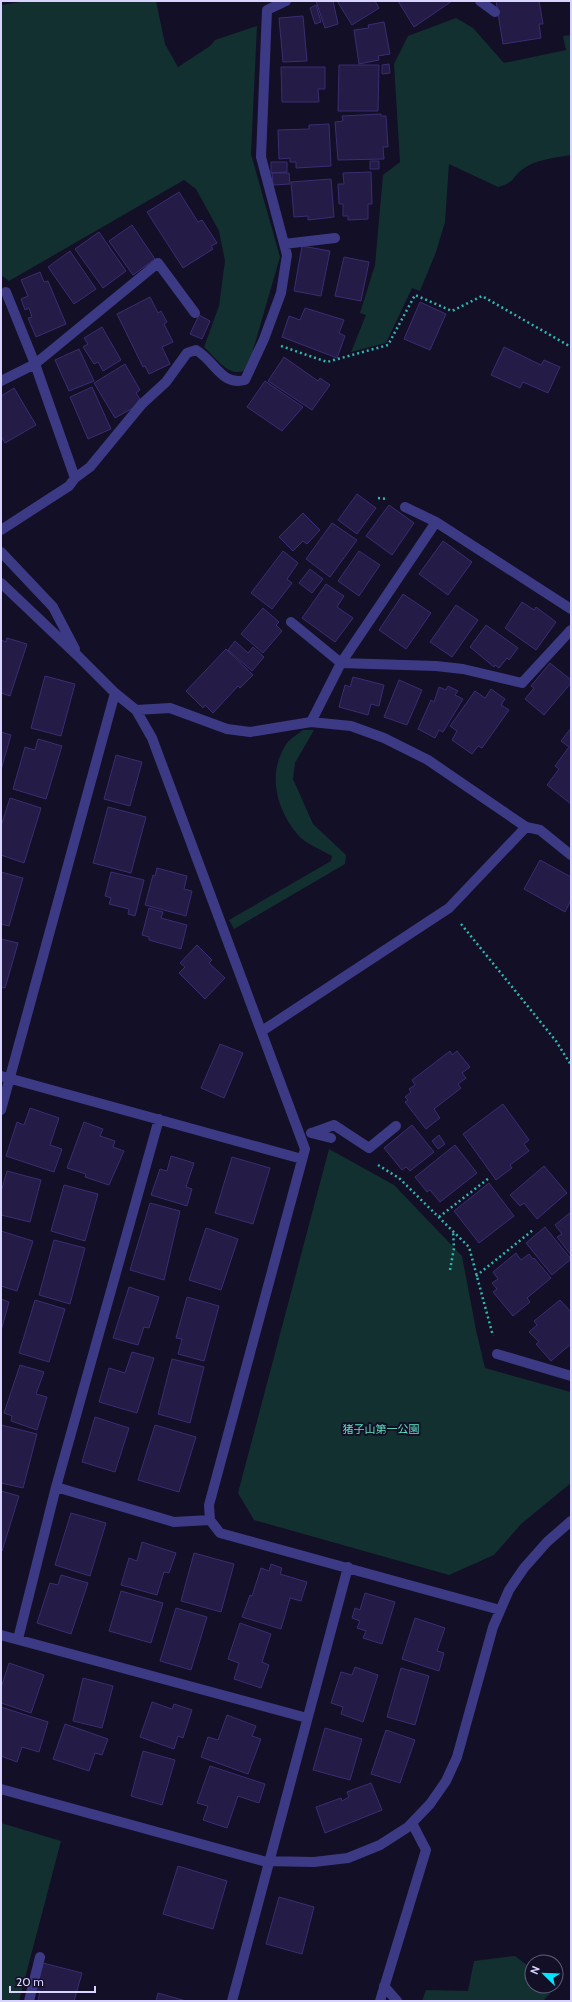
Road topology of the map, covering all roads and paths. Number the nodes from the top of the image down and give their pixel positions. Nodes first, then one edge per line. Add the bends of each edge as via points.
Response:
1 (286, 1) edge
2 (480, 1) edge
3 (495, 12) dead end
4 (335, 238) dead end
5 (284, 244) junction
6 (6, 292) dead end
7 (195, 314) dead end
8 (264, 340) junction
9 (571, 347) edge
10 (35, 364) junction
11 (1, 381) edge
12 (75, 478) junction
13 (405, 507) dead end
14 (436, 522) junction
15 (1, 530) edge
16 (1, 552) edge
17 (1, 583) edge
18 (571, 609) edge
19 (291, 622) dead end
20 (571, 630) edge
21 (78, 656) junction
22 (341, 664) junction
23 (114, 693) junction
24 (136, 710) junction
25 (311, 722) junction
26 (526, 827) junction
27 (571, 855) edge
28 (448, 908) junction
29 (262, 1031) junction
30 (571, 1065) edge
31 (5, 1077) edge
32 (1, 1110) edge
33 (158, 1119) junction
34 (396, 1126) dead end
35 (298, 1130) junction
36 (312, 1133) junction
37 (331, 1138) dead end
38 (302, 1159) junction
39 (372, 1162) dead end
40 (489, 1178) dead end
41 (439, 1217) junction
42 (533, 1230) dead end
43 (453, 1232) junction
44 (450, 1270) dead end
45 (476, 1276) junction
46 (497, 1354) joint
47 (571, 1376) edge
48 (56, 1487) junction
49 (210, 1520) junction
50 (571, 1521) edge
51 (348, 1567) junction
52 (500, 1610) junction
53 (1, 1635) edge
54 (18, 1639) junction
55 (307, 1718) junction
56 (1, 1789) edge
57 (412, 1823) junction
58 (268, 1861) junction
59 (40, 1957) dead end
60 (384, 1986) junction
61 (29, 2001) edge
62 (232, 2001) edge
63 (380, 2001) edge
64 (397, 2001) edge

1 - 5 street via 267,10 261,157
2 - 3 street
4 - 5 street
5 - 8 street via 287,255 281,293
6 - 10 street
7 - 10 street via 158,263
8 - 9 path via 327,362 388,345 415,295 452,311 482,296
8 - 12 street via 245,380 237,382 229,380 202,353 196,350 187,353 166,382 142,404 90,467
10 - 11 street
10 - 12 street
12 - 15 street via 69,486
13 - 14 street
14 - 18 street
14 - 22 street
16 - 21 street via 53,607
17 - 21 street
19 - 22 street
20 - 22 street via 522,683 463,669 436,666
21 - 23 street
22 - 25 street
23 - 24 street
23 - 31 street
24 - 25 street via 170,708 227,729 250,732
24 - 29 street via 152,738
25 - 26 street via 351,726 384,738 428,760
26 - 27 street via 540,830
26 - 28 street
28 - 29 street
28 - 30 path via 556,1041
29 - 35 street
31 - 32 street
31 - 33 street
33 - 38 street
33 - 48 street
34 - 36 street via 369,1148 334,1125
35 - 36 street
35 - 38 street via 305,1149
36 - 37 street
38 - 49 street via 209,1505
39 - 41 path via 399,1178
40 - 41 path
41 - 43 path
42 - 45 path
43 - 44 path via 454,1248
43 - 45 path via 469,1247
45 - 46 path
46 - 47 street
48 - 49 street via 174,1522
48 - 54 street
49 - 51 street via 220,1533
50 - 52 street via 547,1542 524,1568 509,1590
51 - 52 street
51 - 55 street
52 - 57 street via 457,1757 446,1781 430,1804
53 - 54 street
54 - 55 street
55 - 58 street
56 - 58 street
57 - 58 street via 380,1845 348,1858 314,1862
57 - 60 street via 426,1850
58 - 62 street
59 - 61 street
60 - 63 street
60 - 64 street

